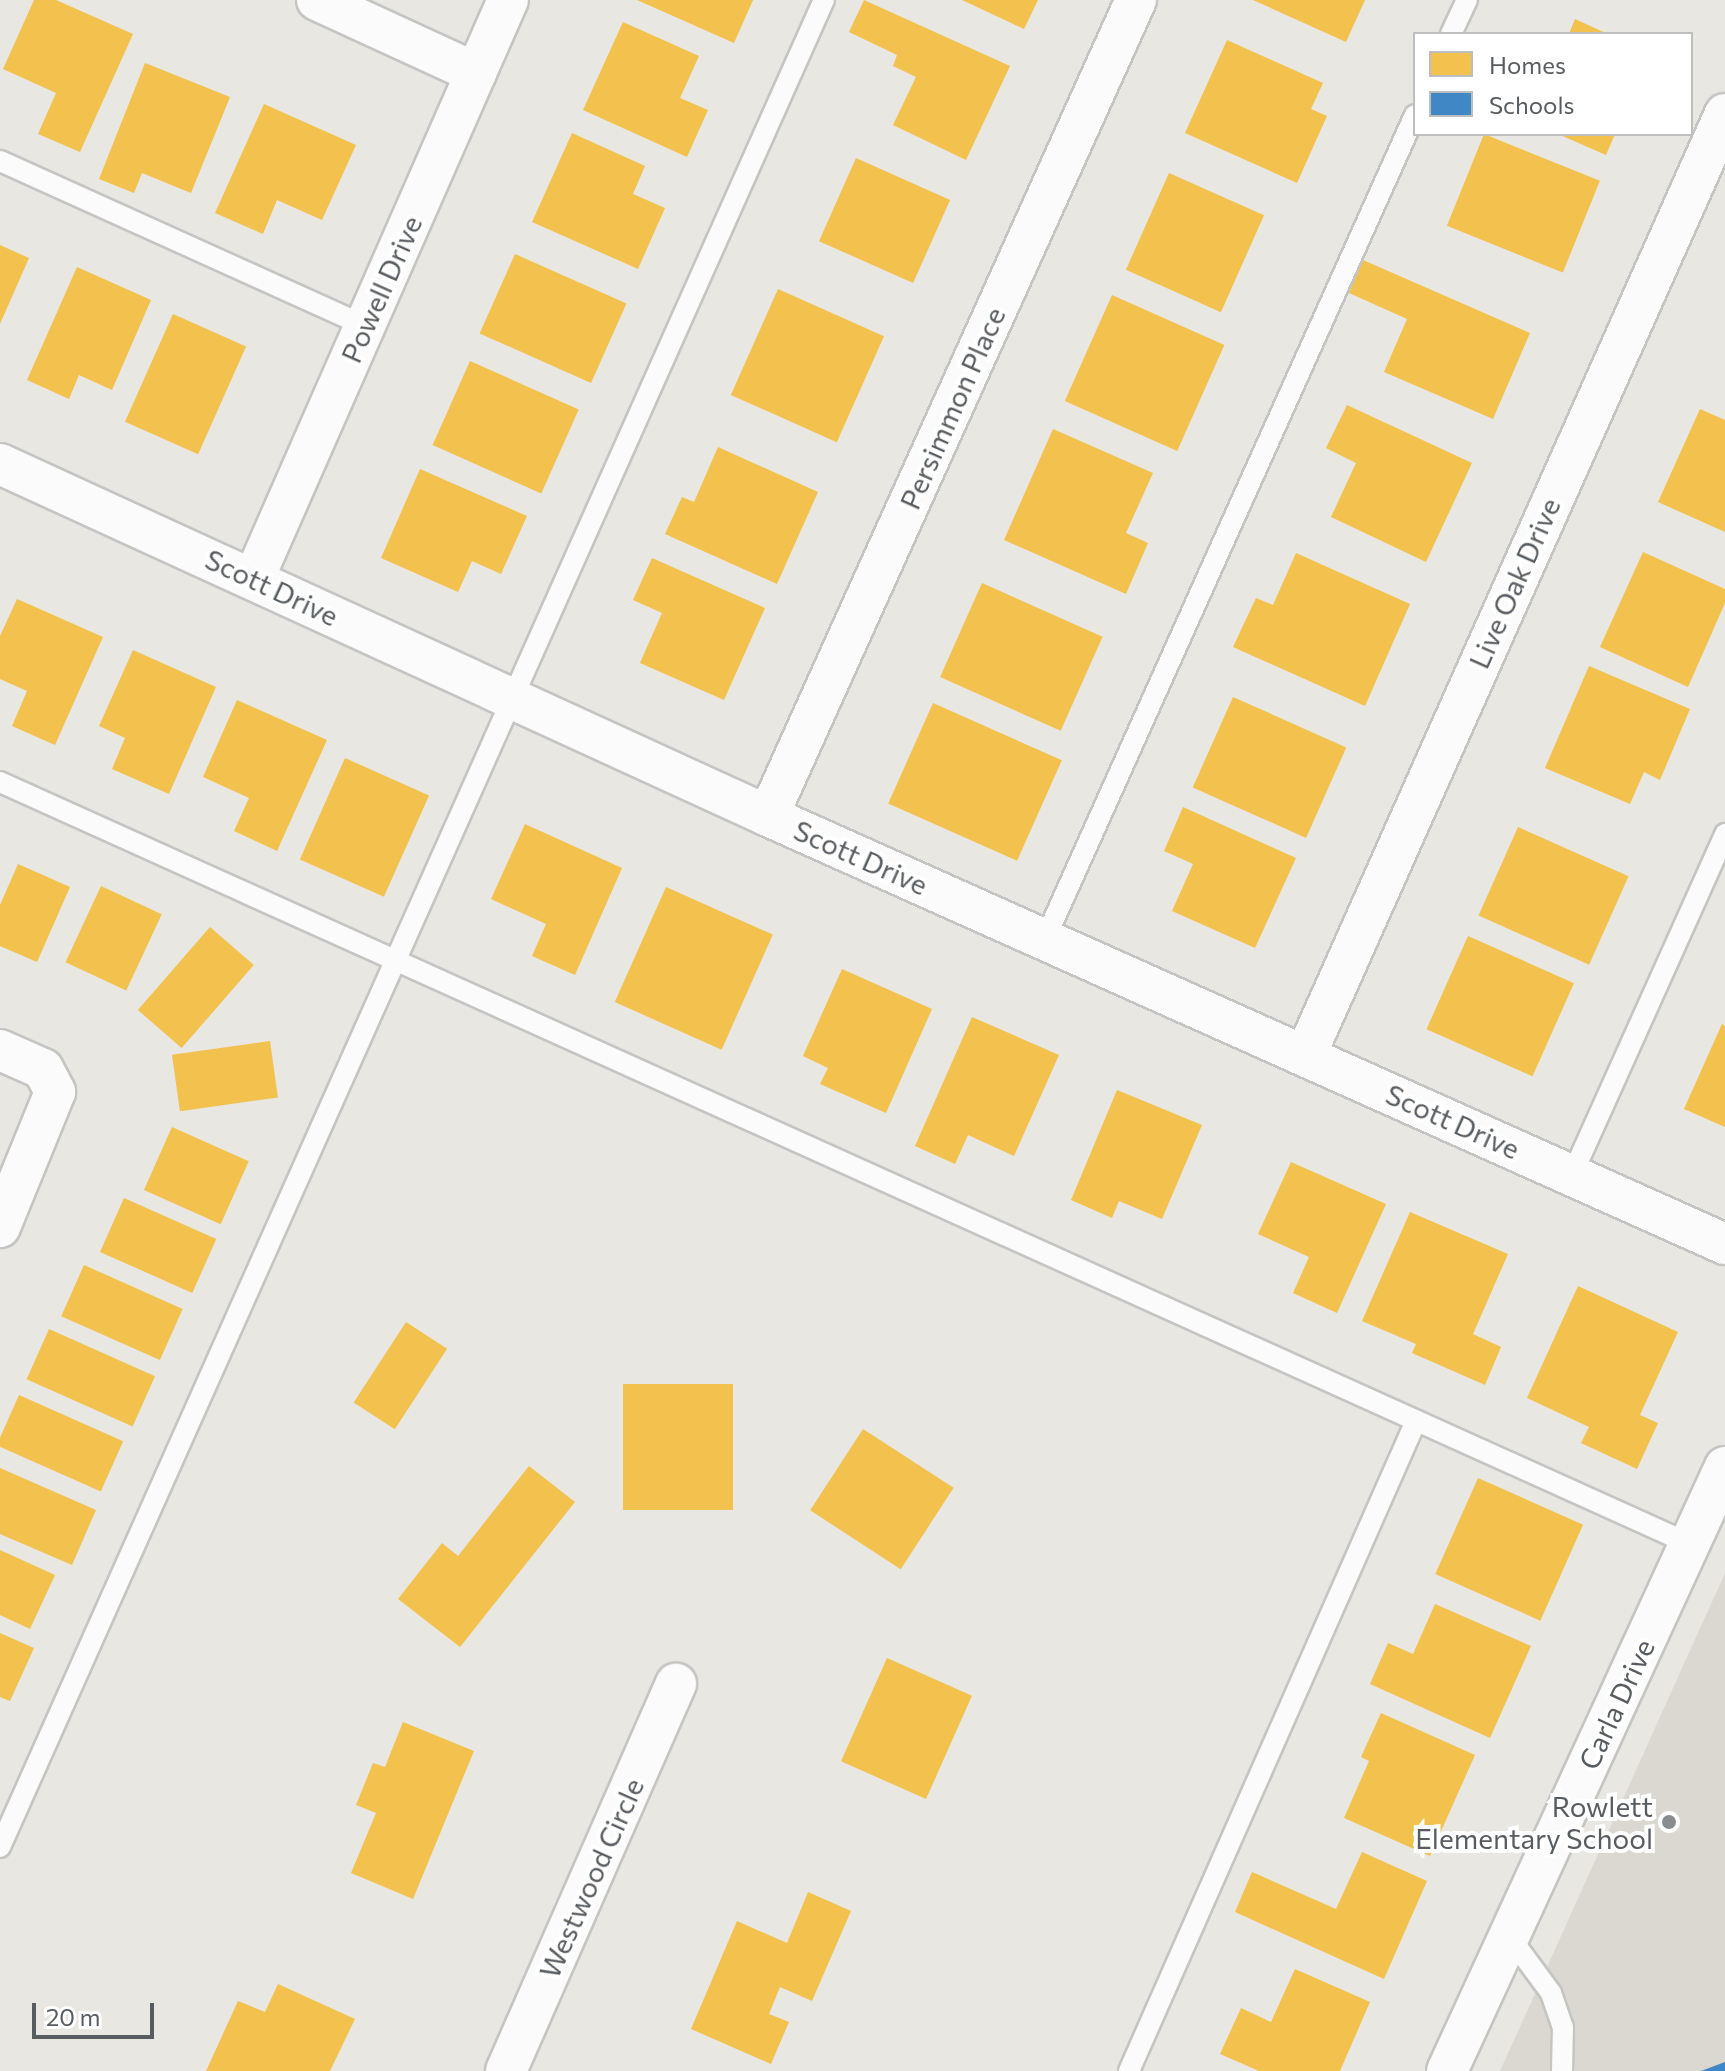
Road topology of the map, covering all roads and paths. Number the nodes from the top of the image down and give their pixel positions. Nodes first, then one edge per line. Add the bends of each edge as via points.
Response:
1 (317, 0) edge
2 (508, 0) edge
3 (824, 0) edge
4 (1136, 0) edge
5 (1467, 0) edge
6 (1452, 32) edge
7 (476, 73) junction
8 (1725, 114) edge
9 (1413, 119) edge
10 (0, 161) edge
11 (365, 326) junction
12 (0, 464) edge
13 (254, 578) junction
14 (513, 698) junction
15 (0, 782) edge
16 (768, 816) junction
17 (1725, 834) edge
18 (1045, 939) junction
19 (395, 963) junction
20 (0, 1050) edge
21 (1306, 1054) junction
22 (1572, 1175) junction
23 (0, 1227) edge
24 (1725, 1244) edge
25 (1416, 1421) junction
26 (1725, 1467) edge
27 (1690, 1544) junction
28 (676, 1684) dead end
29 (0, 1847) edge
30 (1509, 1936) junction
31 (506, 2071) edge
32 (1129, 2071) edge
33 (1447, 2071) edge
34 (1562, 2071) edge

1 - 7 street
2 - 7 street, Powell Drive
3 - 14 lane
4 - 16 street, Persimmon Place
5 - 6 lane
7 - 11 street, Powell Drive
8 - 21 street, Live Oak Drive
9 - 18 lane
10 - 11 lane
11 - 13 street, Powell Drive
12 - 13 street, Scott Drive
13 - 14 street, Scott Drive
14 - 16 street, Scott Drive
14 - 19 lane
15 - 19 lane
16 - 18 street, Scott Drive
17 - 22 lane
18 - 21 street, Scott Drive
19 - 25 lane
19 - 29 lane
20 - 23 street via 43,1069 55,1092
21 - 22 street, Scott Drive
22 - 24 street, Scott Drive
25 - 27 lane
25 - 32 lane
26 - 27 street, Carla Drive
27 - 30 street, Carla Drive
28 - 31 street, Westwood Circle
30 - 33 street, Carla Drive
30 - 34 lane via 1551,1993 1563,2027

